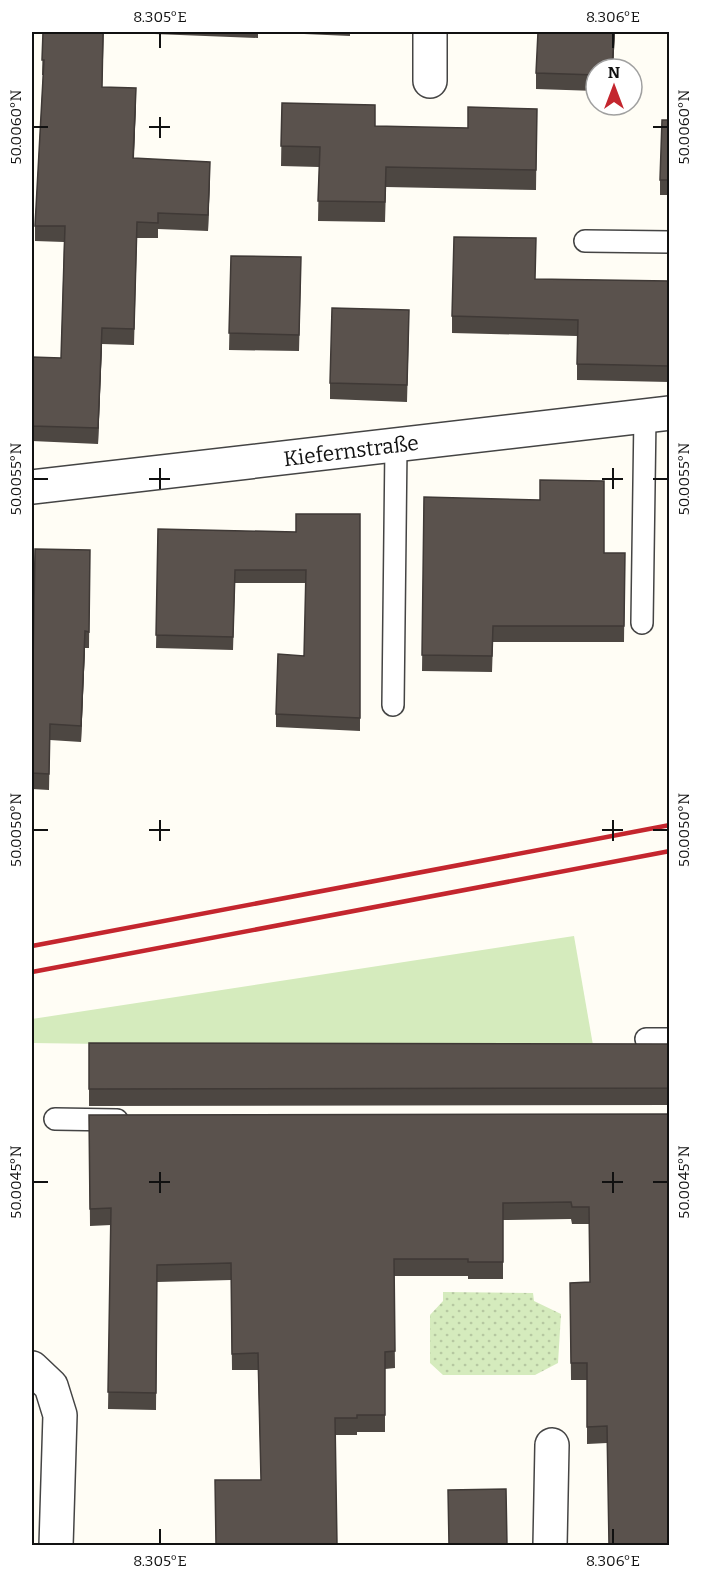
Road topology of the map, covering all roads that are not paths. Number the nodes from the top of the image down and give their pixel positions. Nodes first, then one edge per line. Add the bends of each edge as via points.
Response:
1 (430, 32) edge
2 (430, 81) dead end
3 (585, 241) dead end
4 (669, 242) edge
5 (657, 414) edge
6 (396, 446) junction
7 (32, 487) edge
8 (642, 623) dead end
9 (393, 705) dead end
10 (646, 1039) dead end
11 (669, 1039) edge
12 (55, 1119) dead end
13 (137, 1120) edge
14 (32, 1368) edge
15 (552, 1445) dead end
16 (56, 1545) edge
17 (550, 1545) edge

1 - 2 street
3 - 4 lane
5 - 6 street, Kiefernstraße
5 - 8 lane
6 - 7 street, Kiefernstraße
6 - 9 lane
10 - 11 lane
12 - 13 lane
14 - 16 street via 51,1386 60,1416
15 - 17 street

